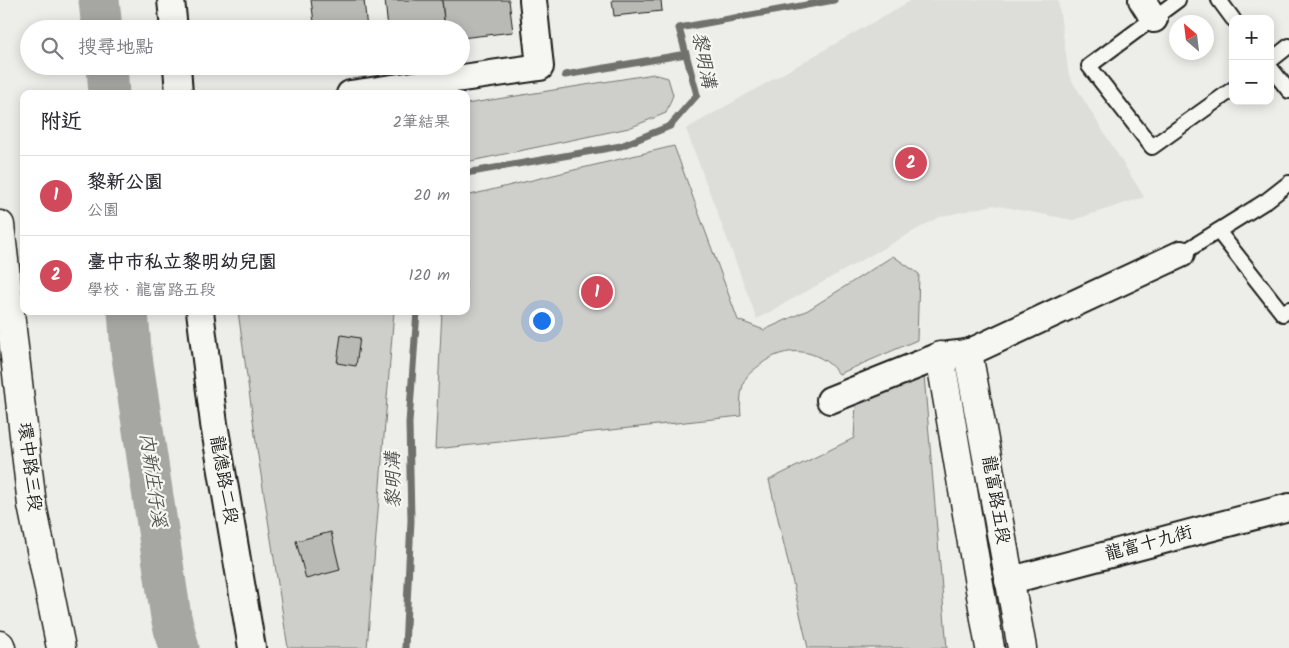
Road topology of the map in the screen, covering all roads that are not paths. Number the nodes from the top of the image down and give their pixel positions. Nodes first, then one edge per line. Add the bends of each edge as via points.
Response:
1 (171, 0) edge
2 (533, 0) edge
3 (1178, 0) edge
4 (1219, 0) edge
5 (1148, 10) edge
6 (1230, 15) edge
7 (173, 20) edge
8 (1289, 46) edge
9 (1271, 60) edge
10 (1274, 73) edge
11 (178, 75) edge
12 (179, 90) edge
13 (379, 90) edge
14 (1289, 90) edge
15 (1229, 92) edge
16 (1289, 183) edge
17 (0, 225) edge
18 (1218, 231) junction
19 (1181, 254) joint
20 (1289, 309) edge
21 (200, 315) edge
22 (968, 353) junction
23 (940, 356) junction
24 (830, 400) dead end
25 (1289, 508) edge
26 (1008, 581) junction
27 (62, 648) edge
28 (252, 648) edge
29 (990, 648) edge
30 (1022, 648) edge

1 - 7 street
2 - 13 street via 540,68
3 - 5 lane
4 - 6 lane
5 - 15 lane via 1089,66 1152,147
8 - 9 lane
10 - 14 lane
11 - 12 street
16 - 18 lane via 1266,202
17 - 27 street, 環中路三段 via 32,505
18 - 19 lane
18 - 20 lane via 1283,314
19 - 22 street
21 - 28 street, 龍德路二段 via 214,424
22 - 23 street
22 - 26 street, 龍富路五段
23 - 24 street
23 - 29 street, 龍富路五段
25 - 26 street, 龍富十九街
26 - 30 street, 龍富路五段

